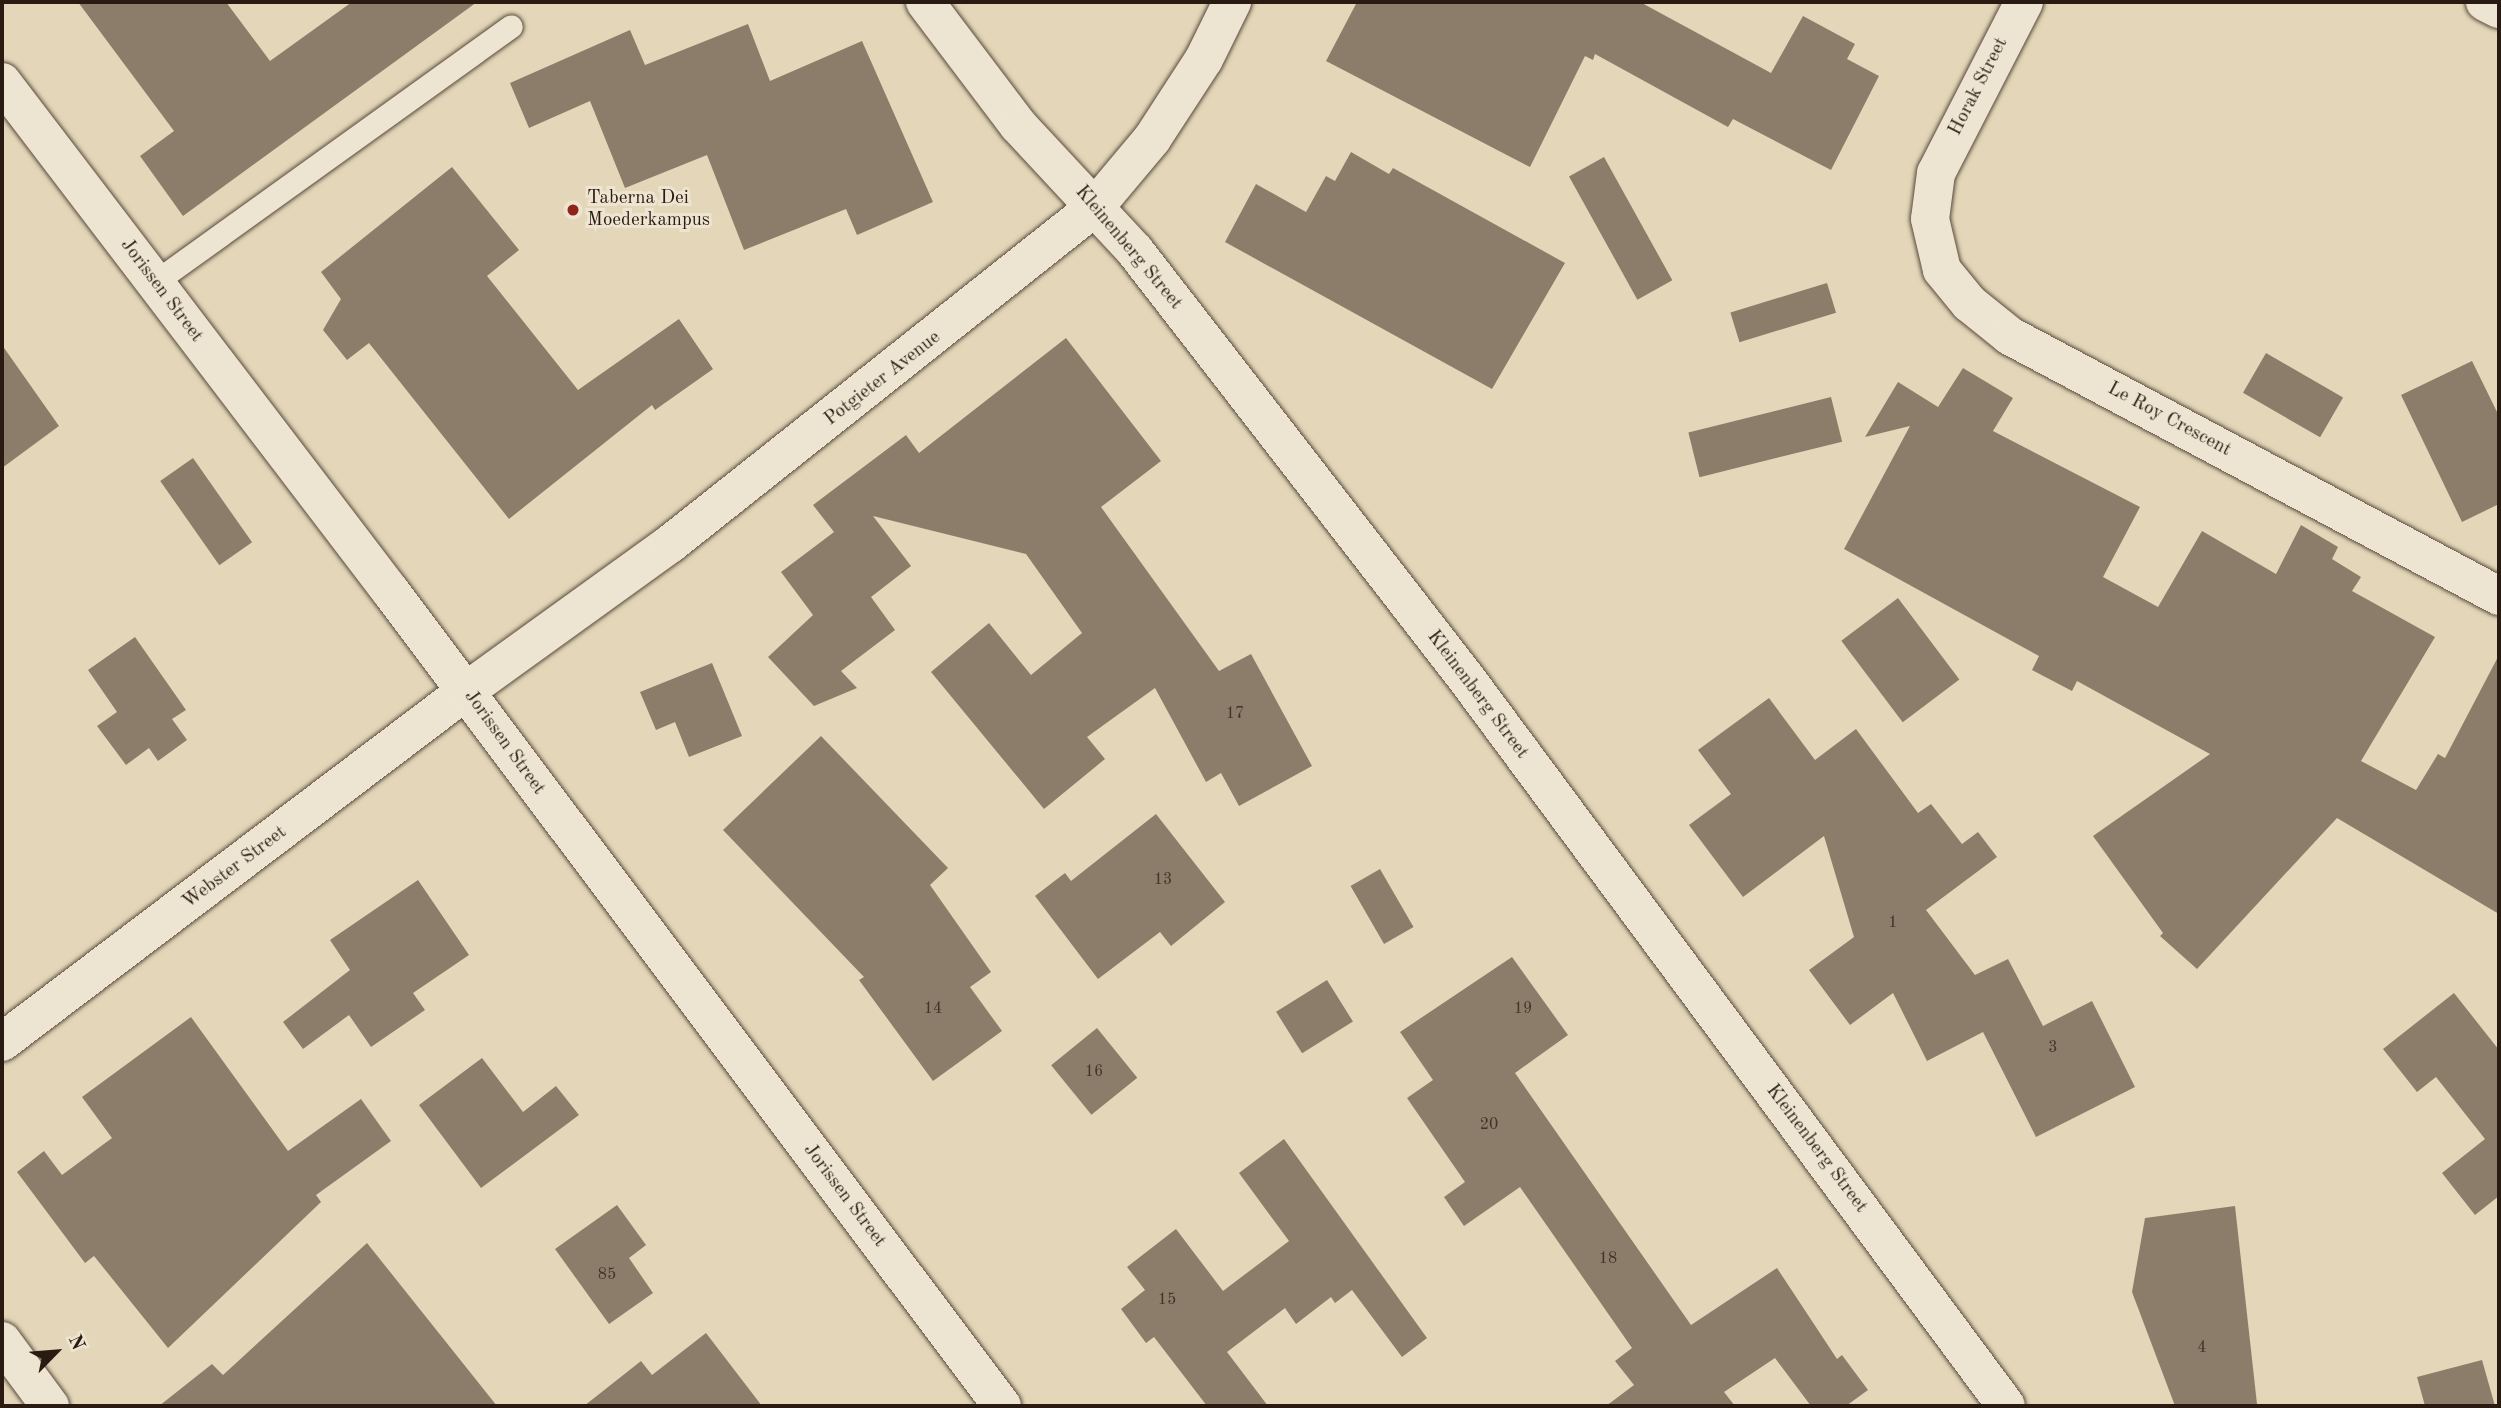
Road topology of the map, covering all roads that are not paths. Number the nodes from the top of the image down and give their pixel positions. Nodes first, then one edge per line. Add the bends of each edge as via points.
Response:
1 (925, 2) edge
2 (1232, 2) edge
3 (2024, 2) edge
4 (2485, 2) edge
5 (2499, 9) edge
6 (511, 26) dead end
7 (2, 82) edge
8 (1936, 173) joint
9 (1095, 207) junction
10 (155, 282) junction
11 (2499, 596) edge
12 (466, 691) junction
13 (2, 1042) edge
14 (2, 1341) edge
15 (50, 1406) edge
16 (1002, 1406) edge
17 (2006, 1406) edge

1 - 9 street, Kleinenberg Street via 1018,125
2 - 9 street, Potgieter Avenue via 1204,59 1153,139
3 - 8 street, Horak Street
4 - 5 street
6 - 10 lane
7 - 10 street, Jorissen Street
8 - 11 street, Le Roy Crescent via 1930,219 1942,270 1969,303 2010,336
9 - 12 street, Potgieter Avenue via 670,544
9 - 17 street, Kleinenberg Street via 1143,261 1465,678
10 - 12 street, Jorissen Street
12 - 13 street, Webster Street
12 - 16 street, Jorissen Street
14 - 15 street

